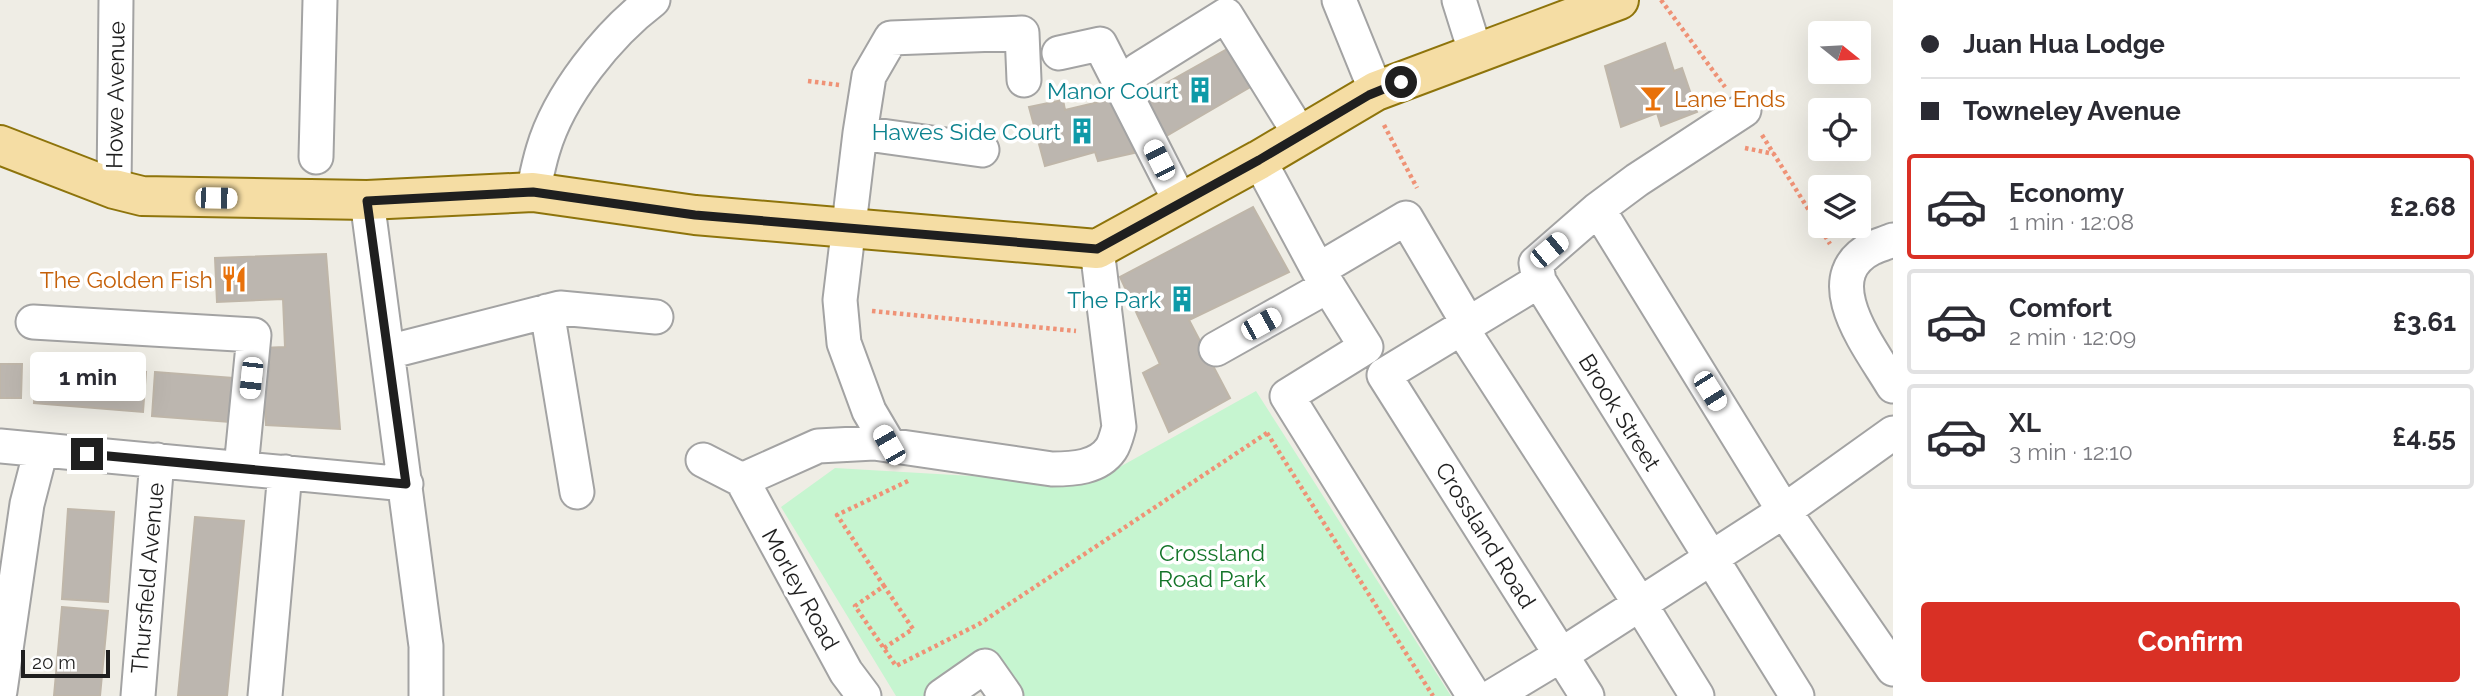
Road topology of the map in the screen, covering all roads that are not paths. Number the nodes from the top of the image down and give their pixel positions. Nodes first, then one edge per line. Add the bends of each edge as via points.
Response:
1 (116, 0) edge
2 (320, 0) edge
3 (653, 0) edge
4 (1339, 0) edge
5 (1459, 0) edge
6 (1619, 0) edge
7 (1059, 53) dead end
8 (1476, 54) junction
9 (1138, 70) dead end
10 (1024, 80) dead end
11 (1372, 93) junction
12 (1744, 110) dead end
13 (860, 133) junction
14 (1301, 136) junction
15 (0, 145) edge
16 (982, 150) dead end
17 (316, 157) dead end
18 (1259, 160) junction
19 (114, 189) junction
20 (533, 192) junction
21 (367, 201) junction
22 (1181, 203) junction
23 (1598, 209) junction
24 (848, 228) junction
25 (1893, 240) edge
26 (1097, 249) junction
27 (1323, 278) junction
28 (1539, 281) junction
29 (547, 311) junction
30 (656, 317) dead end
31 (33, 321) dead end
32 (1466, 327) junction
33 (1216, 349) dead end
34 (388, 352) junction
35 (1893, 386) edge
36 (1893, 433) edge
37 (889, 445) junction
38 (0, 446) edge
39 (41, 450) junction
40 (157, 460) junction
41 (704, 460) dead end
42 (241, 468) junction
43 (285, 472) junction
44 (742, 480) junction
45 (406, 484) junction
46 (577, 492) dead end
47 (1784, 510) junction
48 (1712, 558) junction
49 (1640, 604) junction
50 (1561, 654) junction
51 (1893, 669) edge
52 (0, 691) edge
53 (138, 696) edge
54 (265, 696) edge
55 (426, 696) edge
56 (864, 696) edge
57 (942, 696) edge
58 (1006, 696) edge
59 (1474, 696) edge
60 (1493, 696) edge
61 (1587, 696) edge
62 (1697, 696) edge
63 (1797, 696) edge

1 - 19 street, Howe Avenue
2 - 17 street
3 - 20 street via 583,72 543,148
4 - 11 street
5 - 8 street
6 - 8 main road
7 - 22 street via 1100,44
8 - 11 main road
9 - 14 street via 1226,15
10 - 13 street via 1022,33 891,38 869,76
11 - 14 main road
12 - 23 street
13 - 16 street
13 - 24 street
14 - 18 main road
15 - 19 main road
18 - 22 main road
18 - 27 street
19 - 21 main road via 142,196
20 - 21 main road
20 - 24 main road via 695,215
21 - 34 street
22 - 26 main road
23 - 28 street via 1536,262
23 - 47 street
24 - 26 main road
24 - 37 street via 841,309 844,343 869,411
25 - 35 street via 1870,249 1846,279 1853,318
26 - 37 street via 1119,427 1112,449 1076,469 1052,469
27 - 32 street via 1406,218
27 - 33 street
27 - 59 street via 1366,347 1287,396
28 - 32 street
28 - 48 street, Brook Street
29 - 30 street via 560,308
29 - 34 street
29 - 46 street
31 - 42 street via 254,335
32 - 49 street
32 - 50 street, Crossland Road via 1384,375
34 - 45 street
36 - 47 street
37 - 44 street via 818,446
38 - 39 street
39 - 40 street
39 - 52 street via 27,504
40 - 42 street
40 - 53 street, Thursfield Avenue
41 - 44 street
42 - 43 street
43 - 45 street
43 - 54 street
44 - 56 street, Morley Road via 846,672
45 - 55 street via 426,646
47 - 48 street
47 - 51 street
48 - 49 street
48 - 63 street, Brook Street
49 - 50 street
49 - 62 street
50 - 60 street
50 - 61 street, Crossland Road
57 - 58 street via 985,666

